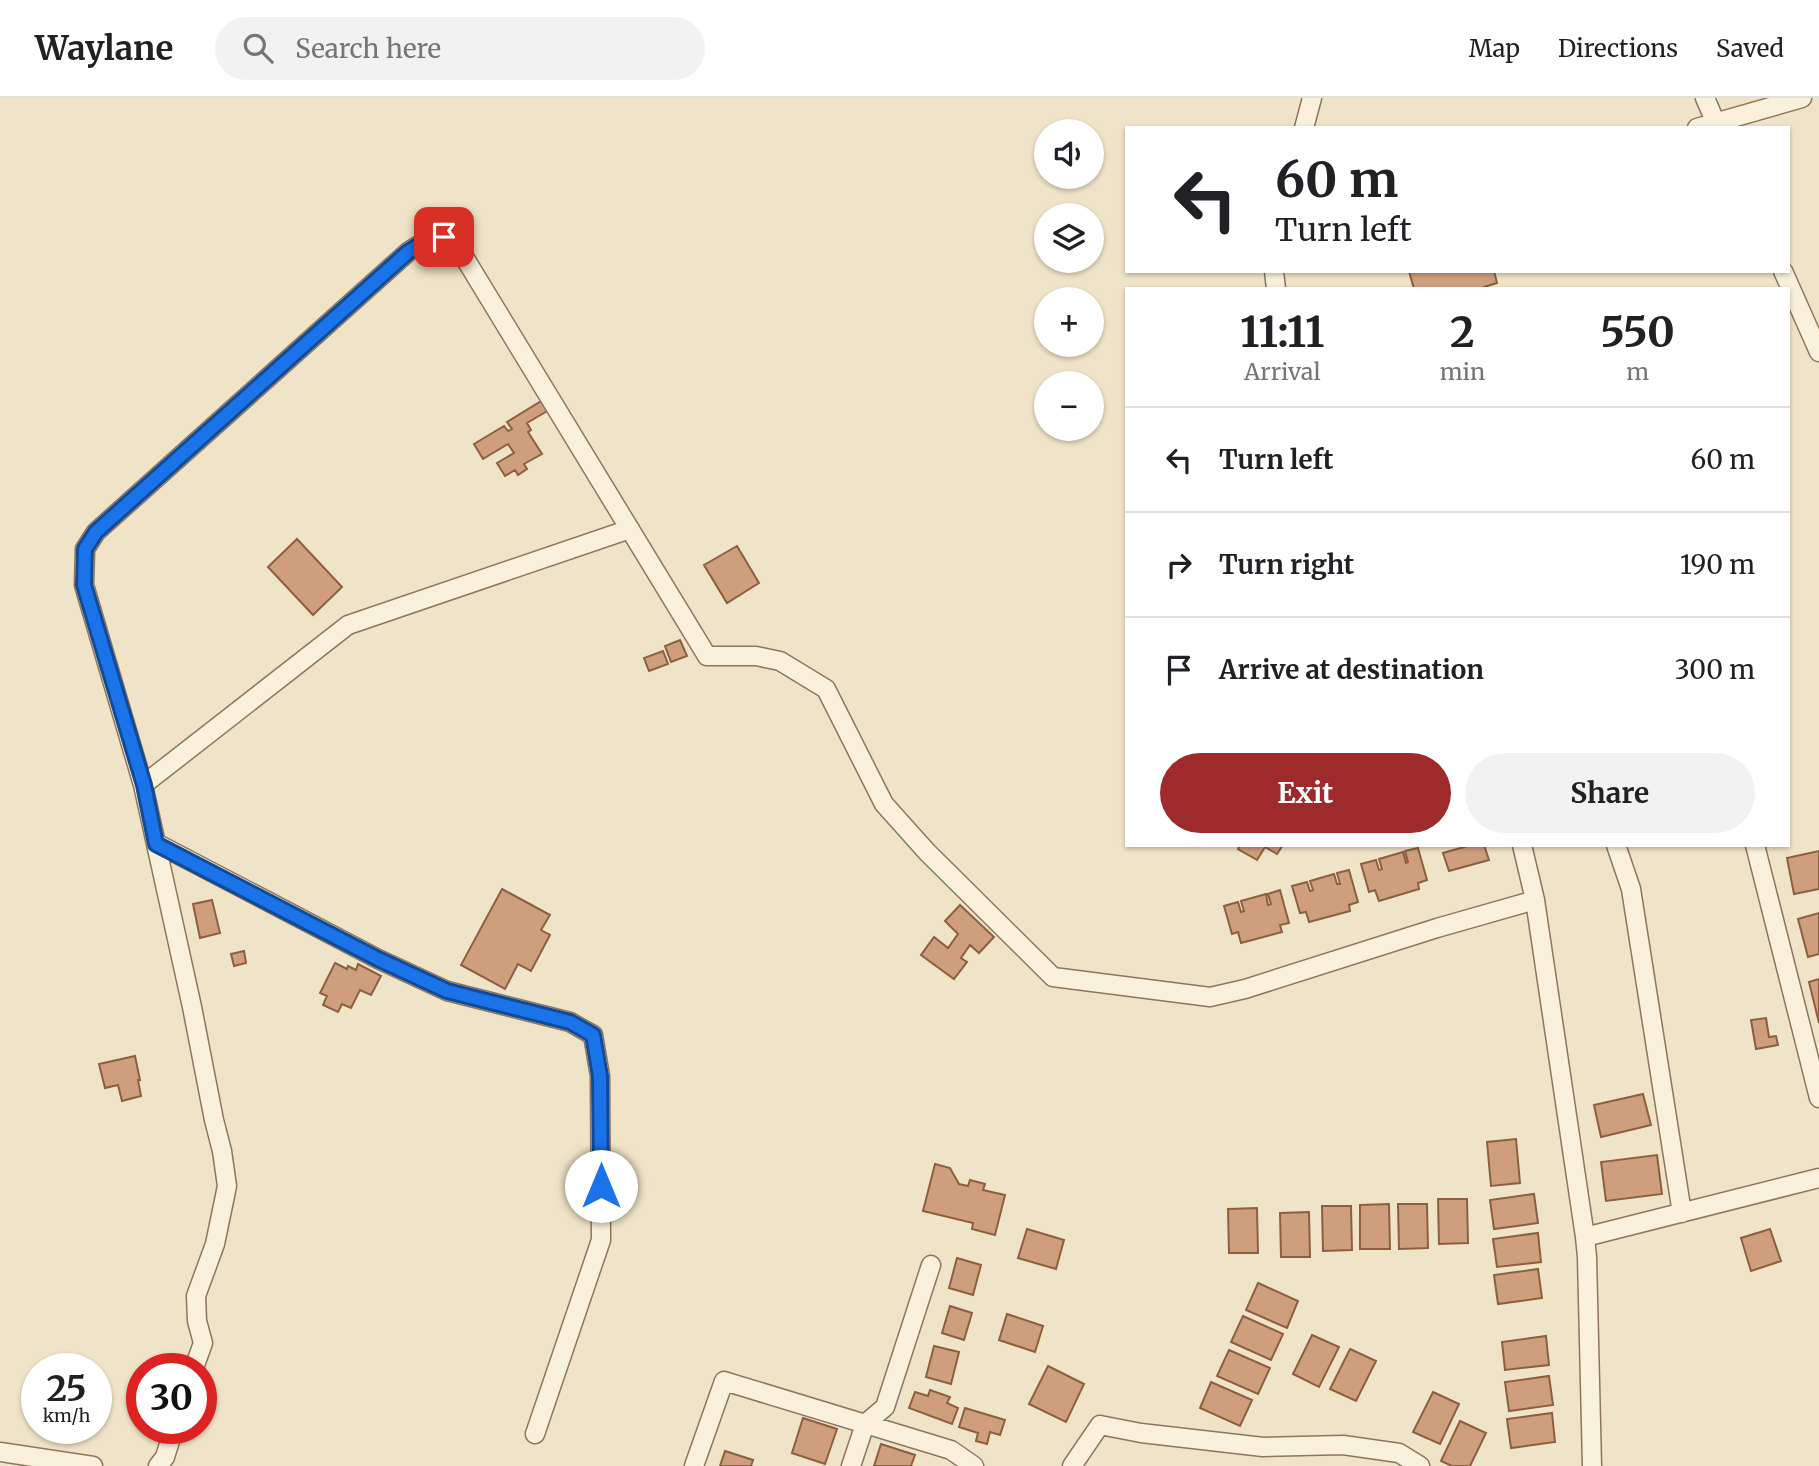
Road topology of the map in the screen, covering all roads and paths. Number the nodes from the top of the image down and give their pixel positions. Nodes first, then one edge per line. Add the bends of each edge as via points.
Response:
1 (1312, 98) edge
2 (1705, 98) edge
3 (1802, 98) edge
4 (1717, 125) edge
5 (1305, 126) edge
6 (1784, 273) edge
7 (1819, 352) edge
8 (630, 529) junction
9 (144, 785) junction
10 (156, 844) junction
11 (1522, 847) edge
12 (1617, 847) edge
13 (1756, 847) edge
14 (1535, 900) junction
15 (1819, 1098) edge
16 (1819, 1178) edge
17 (1682, 1213) junction
18 (1585, 1237) junction
19 (931, 1265) dead end
20 (199, 1353) edge
21 (865, 1424) junction
22 (535, 1434) dead end
23 (169, 1444) edge
24 (0, 1452) edge
25 (93, 1466) edge
26 (158, 1466) edge
27 (694, 1466) edge
28 (851, 1466) edge
29 (974, 1466) edge
30 (1072, 1466) edge
31 (1420, 1466) edge
32 (1591, 1466) edge

1 - 5 street
2 - 4 street
3 - 4 street
6 - 7 street
8 - 9 street via 348,625
8 - 9 street via 455,242 444,237 427,240 408,252 96,532 85,549 84,585
8 - 14 street via 707,656 780,661 826,689 884,804 1053,977 1210,996
9 - 10 street
10 - 20 street via 227,1186 215,1244 196,1296 203,1343
10 - 22 street via 447,991 570,1022 593,1035 600,1076 601,1240
11 - 14 street
12 - 17 street via 1631,889
13 - 15 street
14 - 18 street
16 - 17 street
17 - 18 street
18 - 32 street
19 - 21 street via 885,1407
21 - 27 street via 724,1381
21 - 28 street
21 - 29 street via 951,1450
23 - 26 street
24 - 25 street
30 - 31 street via 1100,1425 1263,1447 1343,1445 1399,1453

